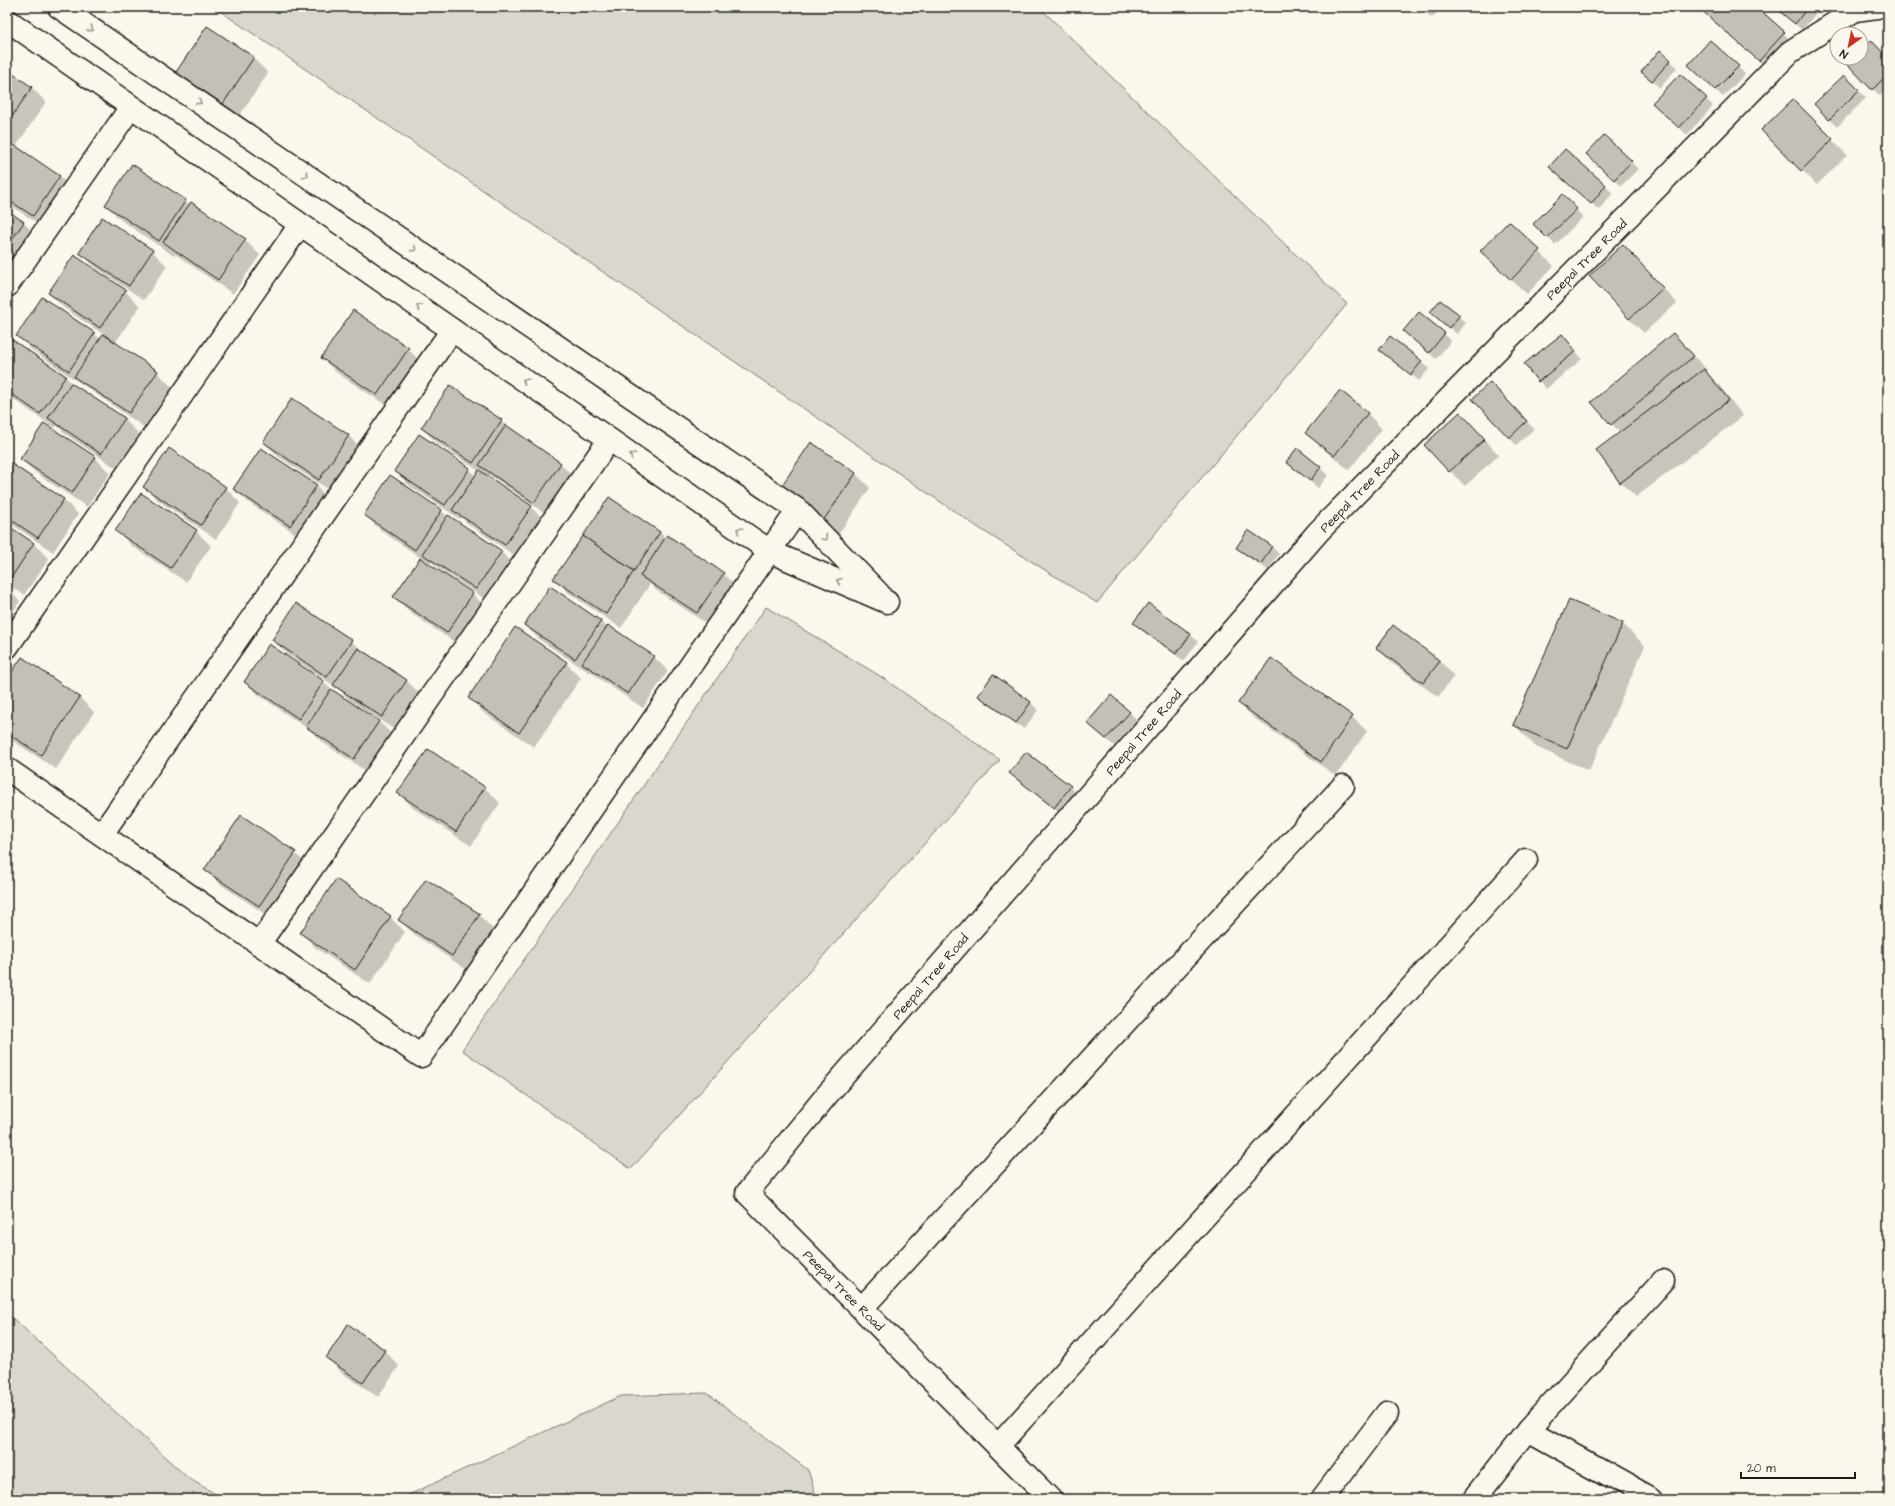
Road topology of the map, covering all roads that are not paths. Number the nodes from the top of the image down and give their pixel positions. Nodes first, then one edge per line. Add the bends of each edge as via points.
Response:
1 (59, 7) edge
2 (1877, 7) edge
3 (7, 20) edge
4 (131, 107) junction
5 (300, 225) junction
6 (7, 286) edge
7 (452, 330) junction
8 (609, 440) junction
9 (798, 510) junction
10 (771, 552) junction
11 (7, 647) edge
12 (7, 769) edge
13 (1343, 786) dead end
14 (102, 834) junction
15 (1526, 860) dead end
16 (259, 944) junction
17 (1663, 1281) dead end
18 (862, 1308) junction
19 (1387, 1413) dead end
20 (1528, 1430) junction
21 (998, 1446) junction
22 (1050, 1499) edge
23 (1322, 1499) edge
24 (1474, 1499) edge
25 (1652, 1499) edge

1 -> 9 street
2 - 18 street, Peepal Tree Road via 1855,10 1790,52 1319,531 826,1096 748,1193
3 - 4 street
4 - 5 street
4 - 6 street
7 -> 5 street
5 - 11 street
8 -> 7 street
7 - 14 street
10 -> 8 street
8 - 16 street
9 - 10 street
9 -> 10 street via 887,602
10 - 16 street via 421,1056
12 - 14 street
13 - 18 street
14 - 16 street
15 - 21 street
17 - 20 street
18 - 21 street, Peepal Tree Road
19 - 23 street
20 - 24 street
20 - 25 street
21 - 22 street, Peepal Tree Road

